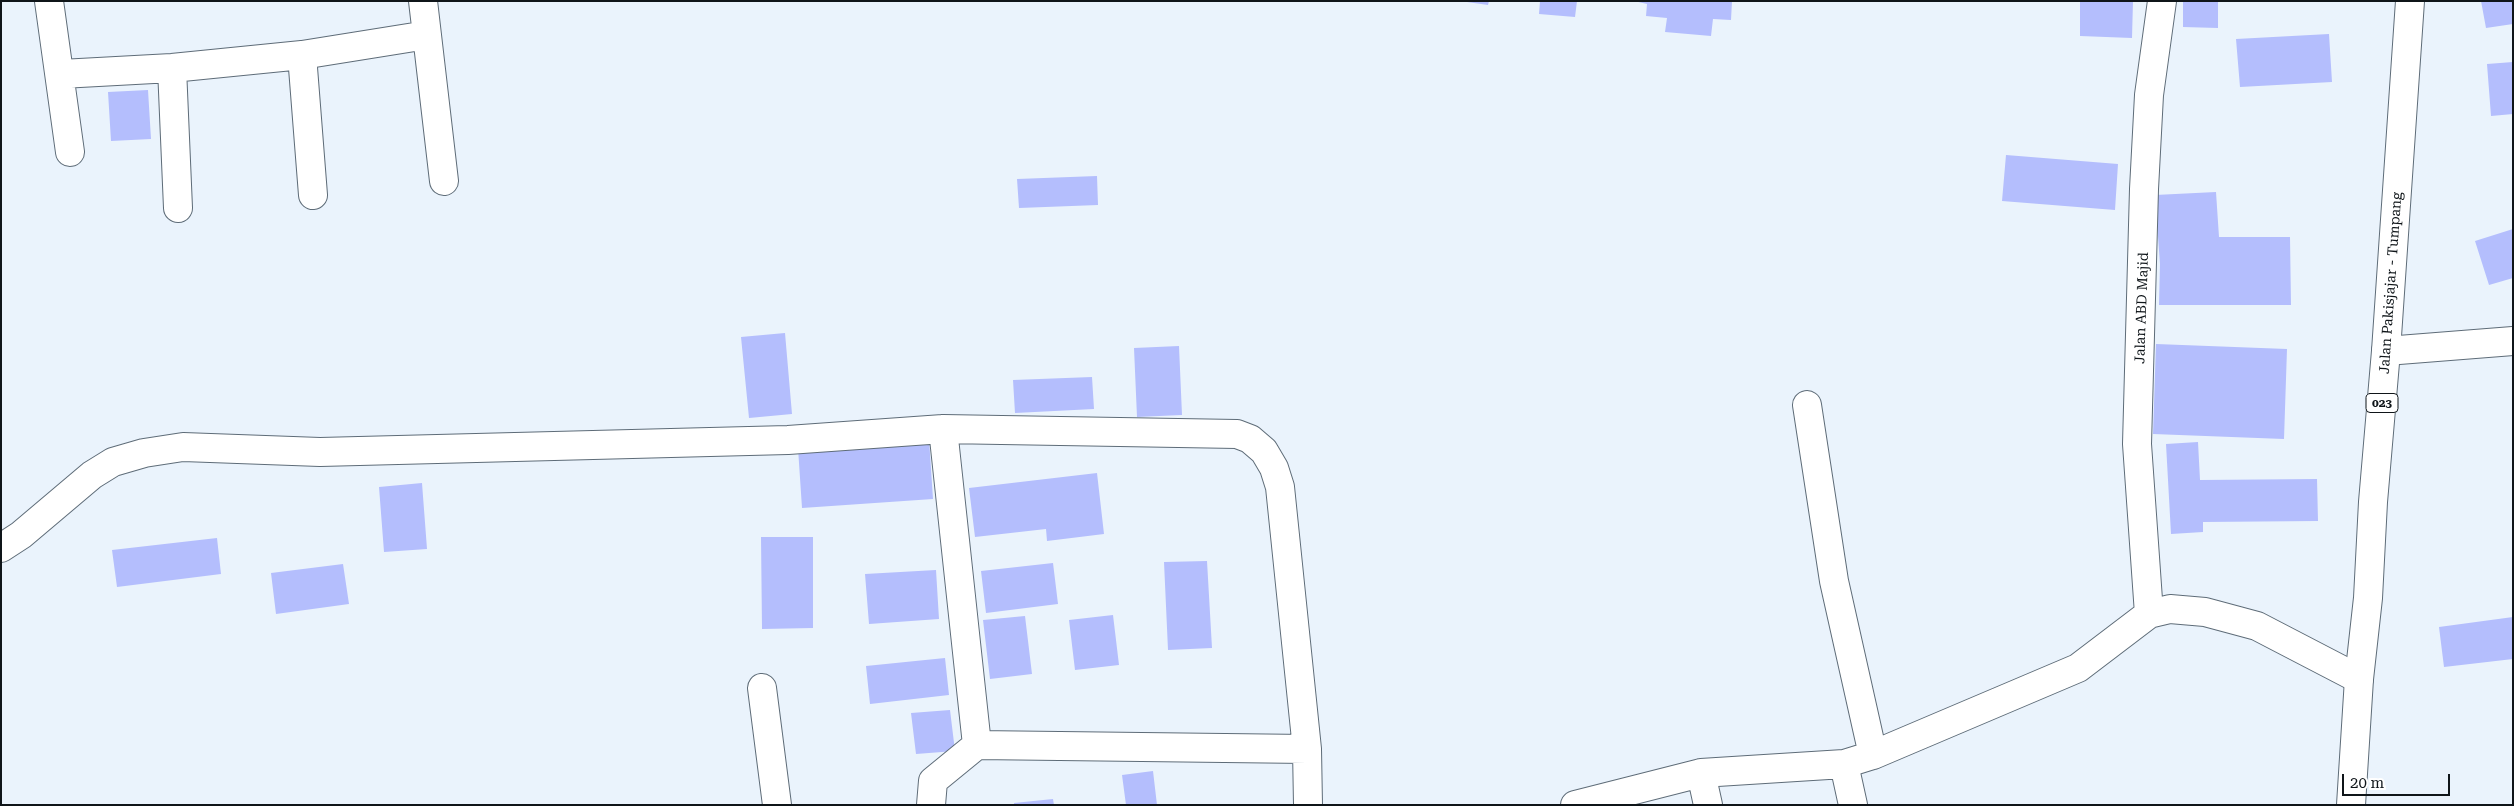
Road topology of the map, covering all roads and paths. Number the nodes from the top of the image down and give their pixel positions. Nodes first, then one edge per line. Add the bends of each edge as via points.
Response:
1 (49, 1) edge
2 (423, 1) edge
3 (2162, 1) edge
4 (2410, 1) edge
5 (427, 35) junction
6 (302, 55) junction
7 (172, 68) junction
8 (61, 74) junction
9 (70, 152) dead end
10 (444, 181) dead end
11 (312, 195) dead end
12 (178, 208) dead end
13 (2513, 341) edge
14 (2386, 351) junction
15 (1807, 405) dead end
16 (943, 429) junction
17 (1, 548) edge
18 (2149, 614) junction
19 (2359, 679) junction
20 (762, 688) dead end
21 (977, 745) junction
22 (1307, 749) junction
23 (1873, 755) junction
24 (1844, 764) junction
25 (1701, 773) junction
26 (777, 805) edge
27 (930, 805) edge
28 (1308, 805) edge
29 (1575, 805) edge
30 (1708, 805) edge
31 (1853, 805) edge
32 (2350, 805) edge

1 - 8 street
2 - 5 street
3 - 18 street, Jalan ABD Majid via 2149,95 2137,444
4 - 14 street, Jalan Pakisjajar - Tumpang / 023
5 - 6 street
5 - 10 street
6 - 7 street
6 - 11 street
7 - 8 street
7 - 12 street
8 - 9 street
13 - 14 street
14 - 19 street, Jalan Pakisjajar - Tumpang / 023
15 - 23 street via 1834,581
16 - 17 street via 788,440 320,452 183,447 113,462 92,475 21,536
16 - 21 street
16 - 22 street via 1237,434 1250,439 1264,451 1280,487
18 - 19 street via 2170,609 2205,612 2256,626
18 - 23 street via 2078,668
19 - 32 street, Jalan Pakisjajar - Tumpang / 023
20 - 26 street
21 - 22 street
21 - 27 street via 933,781
22 - 28 street
23 - 24 street
24 - 25 street
24 - 31 street
25 - 29 street
25 - 30 street

